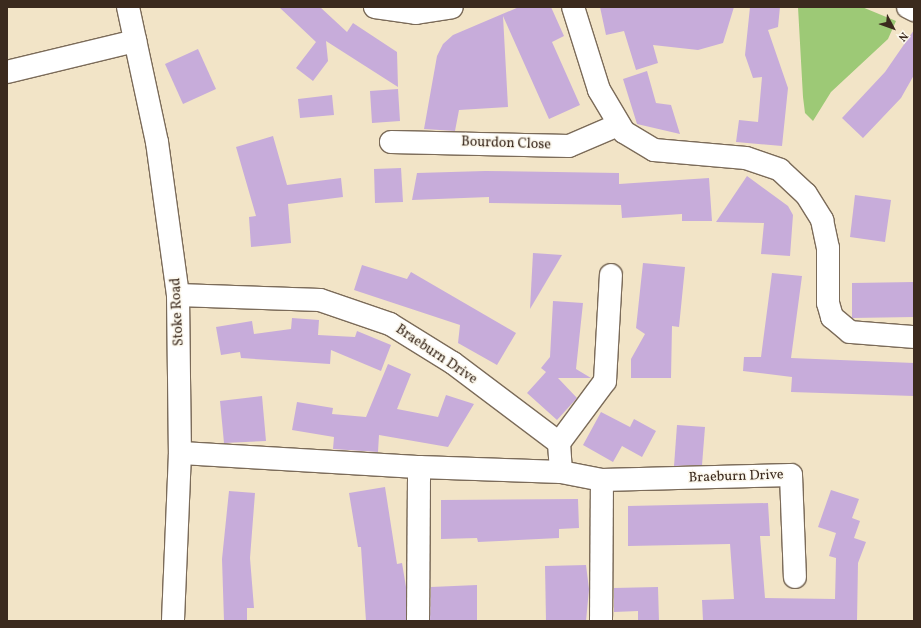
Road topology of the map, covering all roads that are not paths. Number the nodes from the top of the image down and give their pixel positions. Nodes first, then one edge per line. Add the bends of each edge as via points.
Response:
1 (128, 7) edge
2 (375, 7) edge
3 (452, 7) edge
4 (573, 7) edge
5 (908, 7) edge
6 (914, 10) edge
7 (135, 41) junction
8 (7, 72) edge
9 (618, 125) junction
10 (391, 142) dead end
11 (611, 275) dead end
12 (178, 295) junction
13 (914, 337) edge
14 (559, 443) junction
15 (180, 453) junction
16 (419, 467) junction
17 (561, 472) junction
18 (602, 480) junction
19 (795, 577) dead end
20 (173, 621) edge
21 (418, 621) edge
22 (601, 621) edge

1 - 7 street, Stoke Road
2 - 3 street via 416,13
4 - 9 street via 599,90
5 - 6 street
7 - 8 street
7 - 12 street, Stoke Road via 157,142
9 - 10 street, Bourdon Close via 569,146
9 - 13 street via 654,150 746,158 780,170 806,194 822,220 828,248 828,303 832,317 850,332
11 - 14 street via 605,381
12 - 14 street, Braeburn Drive via 284,296 320,300 354,309 414,336
12 - 15 street, Stoke Road
14 - 17 street
15 - 16 street, Braeburn Drive
15 - 20 street, Stoke Road
16 - 17 street, Braeburn Drive
16 - 21 street
17 - 18 street, Braeburn Drive
18 - 19 street, Braeburn Drive via 791,475
18 - 22 street

